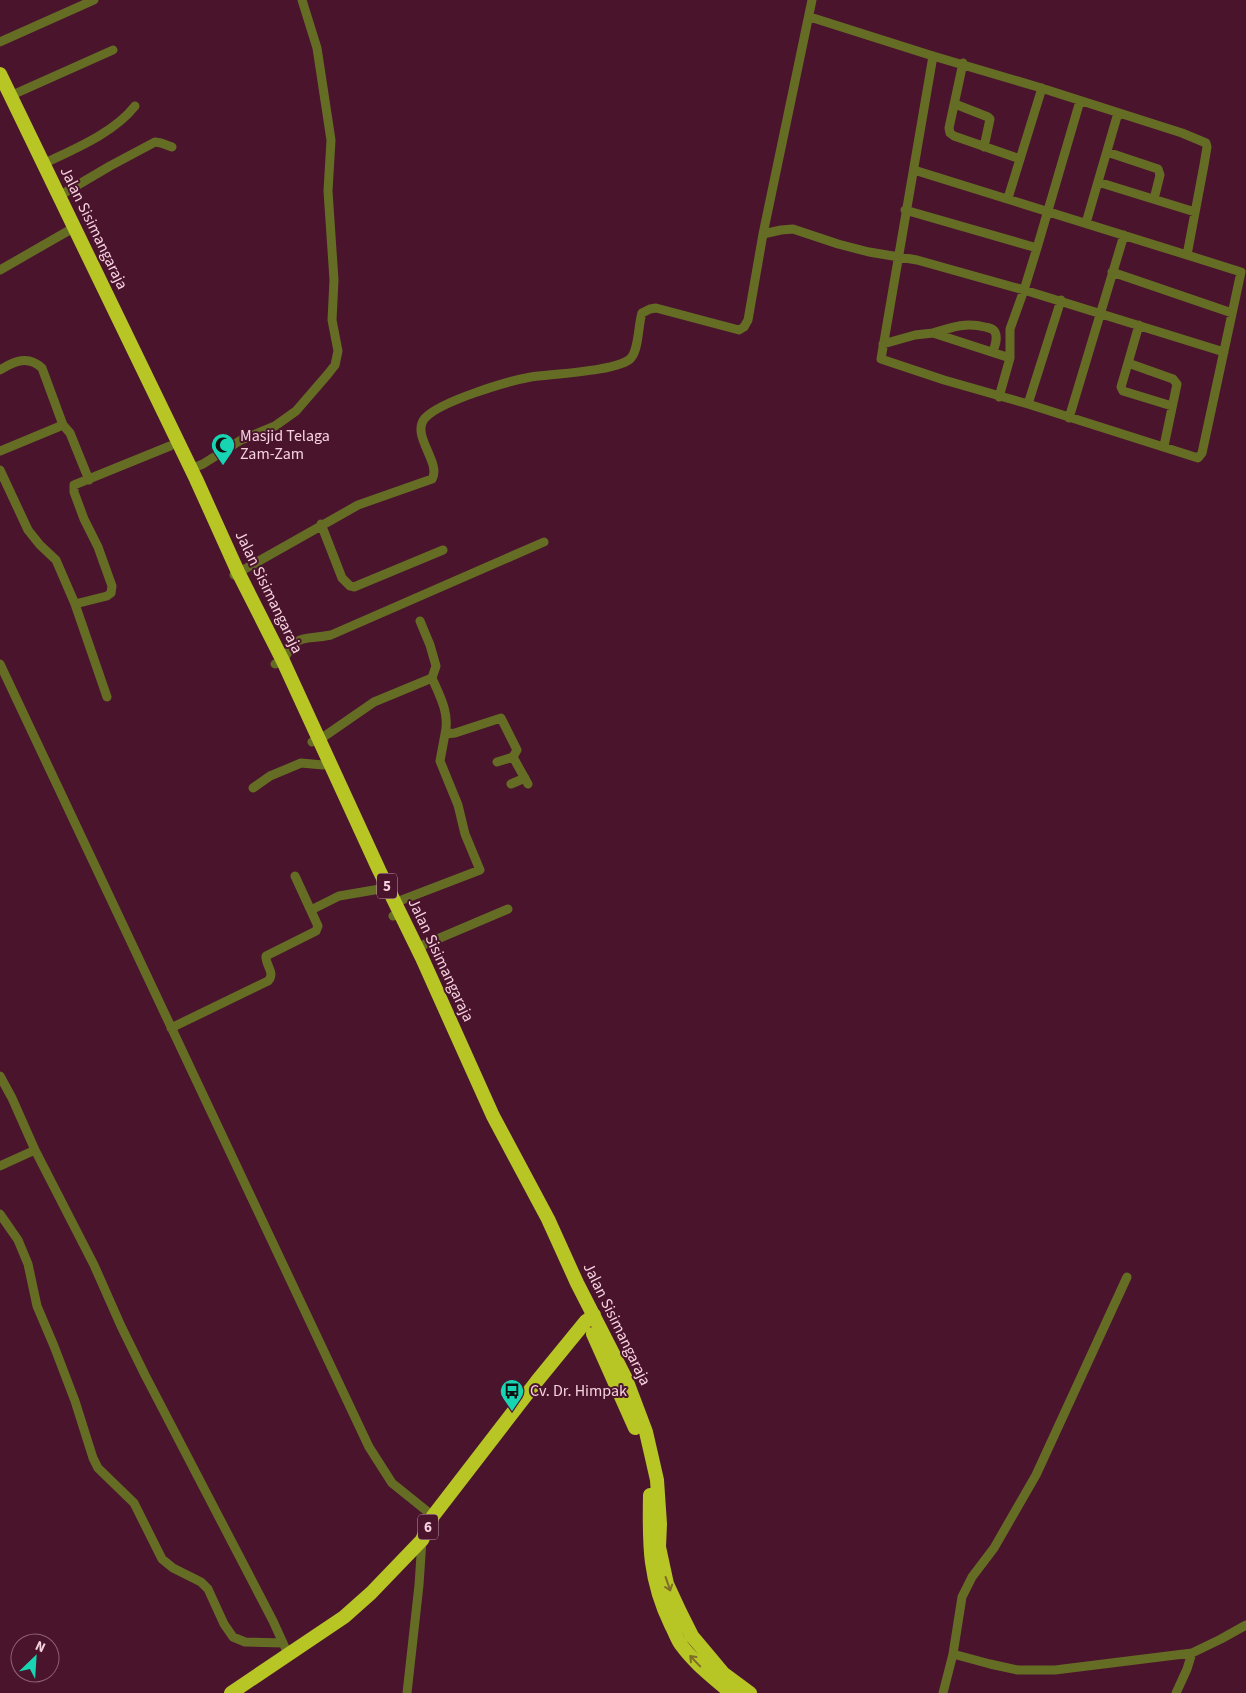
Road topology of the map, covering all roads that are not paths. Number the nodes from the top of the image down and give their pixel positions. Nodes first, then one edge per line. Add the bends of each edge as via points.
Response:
1 (94, 0) edge
2 (302, 0) edge
3 (812, 0) edge
4 (810, 17) junction
5 (0, 42) edge
6 (113, 50) dead end
7 (933, 56) junction
8 (963, 64) junction
9 (0, 74) edge
10 (1042, 88) junction
11 (5, 92) edge
12 (1080, 102) junction
13 (954, 104) junction
14 (135, 106) dead end
15 (1118, 113) junction
16 (172, 147) dead end
17 (984, 147) junction
18 (1107, 152) junction
19 (1020, 159) junction
20 (43, 164) junction
21 (914, 170) junction
22 (1098, 182) junction
23 (59, 196) junction
24 (1008, 198) junction
25 (1154, 199) junction
26 (905, 210) junction
27 (1048, 210) junction
28 (1194, 212) junction
29 (1086, 223) junction
30 (71, 229) junction
31 (763, 234) junction
32 (1124, 235) junction
33 (1037, 248) junction
34 (1187, 255) junction
35 (898, 257) junction
36 (0, 270) edge
37 (1112, 272) junction
38 (1244, 273) edge
39 (1024, 290) junction
40 (1061, 300) junction
41 (1100, 313) junction
42 (1232, 313) junction
43 (1139, 325) junction
44 (933, 333) junction
45 (883, 344) junction
46 (993, 352) junction
47 (1224, 352) junction
48 (1010, 358) junction
49 (1128, 363) junction
50 (0, 370) edge
51 (999, 397) junction
52 (1028, 404) junction
53 (1172, 406) junction
54 (1069, 418) junction
55 (63, 425) junction
56 (170, 446) junction
57 (1164, 446) junction
58 (0, 451) edge
59 (0, 470) edge
60 (192, 477) junction
61 (89, 480) junction
62 (321, 524) junction
63 (544, 542) dead end
64 (444, 550) dead end
65 (236, 574) junction
66 (75, 604) junction
67 (420, 621) dead end
68 (279, 663) junction
69 (0, 664) edge
70 (432, 678) junction
71 (107, 697) dead end
72 (445, 734) junction
73 (316, 741) junction
74 (512, 756) junction
75 (497, 762) dead end
76 (323, 765) junction
77 (510, 784) dead end
78 (253, 788) dead end
79 (294, 876) dead end
80 (380, 889) junction
81 (508, 909) dead end
82 (311, 910) junction
83 (397, 914) junction
84 (419, 959) junction
85 (171, 1028) junction
86 (0, 1076) edge
87 (35, 1150) junction
88 (0, 1166) edge
89 (0, 1214) edge
90 (1127, 1277) dead end
91 (588, 1317) junction
92 (433, 1516) junction
93 (422, 1540) junction
94 (1246, 1625) edge
95 (285, 1649) junction
96 (1192, 1653) junction
97 (953, 1654) junction
98 (231, 1693) edge
99 (407, 1693) edge
100 (732, 1693) edge
101 (750, 1693) edge
102 (943, 1693) edge
103 (1176, 1693) edge

1 - 5 street
2 - 60 street via 317,48 331,140 328,191 334,280 332,320 338,351 335,364 296,411 275,426 242,440 203,464
3 - 4 street
4 - 7 street
4 - 31 street
6 - 11 street
7 - 8 street
7 - 21 street
8 - 10 street
8 - 13 street
9 - 11 highway, Jalan Sisimangaraja / 5
10 - 12 street
10 - 19 street
11 - 20 highway, Jalan Sisimangaraja / 5
11 - 30 highway, Jalan Sisimangaraja / 5
12 - 15 street
12 - 27 street
13 - 17 street via 950,133
13 - 17 street via 990,119
14 - 20 street via 127,116 95,139
15 - 18 street
15 - 28 street via 1206,143
16 - 23 street via 155,142
17 - 19 street
18 - 22 street
18 - 25 street via 1158,169 1160,175
19 - 24 street
20 - 23 highway, Jalan Sisimangaraja / 5
21 - 24 street
21 - 26 street
22 - 25 street
22 - 29 street
23 - 30 highway, Jalan Sisimangaraja / 5
24 - 27 street
25 - 28 street
26 - 33 street
26 - 35 street
27 - 29 street
27 - 33 street
28 - 34 street
29 - 32 street
30 - 36 street
30 - 56 highway, Jalan Sisimangaraja / 5
30 - 60 highway, Jalan Sisimangaraja / 5
31 - 35 street via 793,229 838,244
31 - 62 street via 748,320 744,327 739,330 650,309 642,313 635,351 625,362 502,383 430,415 424,420 421,434 433,467 432,479 358,505
32 - 34 street
32 - 37 street
33 - 39 street
34 - 38 street
35 - 39 street
35 - 45 street
37 - 41 street
37 - 42 street
38 - 42 street
39 - 40 street
39 - 48 street via 1010,329
40 - 41 street
40 - 52 street
41 - 43 street
41 - 54 street
42 - 47 street
43 - 47 street
43 - 49 street
44 - 45 street
44 - 46 street
44 - 46 street via 972,324 993,329 996,333
45 - 51 street via 881,359
46 - 48 street
47 - 57 street via 1200,457
48 - 51 street
49 - 53 street via 1175,380
49 - 53 street via 1123,391
50 - 55 street via 24,360 37,363 42,368
51 - 52 street
52 - 54 street
53 - 57 street
54 - 57 street
55 - 58 street
55 - 61 street via 70,433
56 - 60 highway, Jalan Sisimangaraja / 5
56 - 61 street
59 - 66 street via 28,530 56,560
60 - 65 highway, Jalan Sisimangaraja / 5
61 - 66 street via 73,488 112,590 107,596
62 - 64 street via 342,578 354,587
62 - 65 street
63 - 68 street via 331,635 303,639 293,644
65 - 68 highway, Jalan Sisimangaraja / 5
66 - 71 street
67 - 70 street via 436,666
68 - 73 highway, Jalan Sisimangaraja / 5
69 - 85 street
70 - 72 street via 444,707
70 - 73 street via 374,702
72 - 74 street via 499,717 516,750
72 - 83 street via 440,761 480,870 394,903
73 - 76 highway, Jalan Sisimangaraja / 5
73 - 83 highway, Jalan Sisimangaraja / 5
74 - 75 street
74 - 77 street via 526,781
76 - 78 street via 301,763 270,776
76 - 80 highway, Jalan Sisimangaraja / 5
79 - 82 street
80 - 82 street via 339,896
80 - 83 highway, Jalan Sisimangaraja / 5
81 - 84 street via 421,946
82 - 85 street via 318,926 316,931 266,956 272,973 268,981
83 - 84 highway, Jalan Sisimangaraja / 5
84 - 91 highway, Jalan Sisimangaraja / 5 via 488,1118 544,1221
85 - 92 street via 369,1447 392,1483
86 - 87 street
87 - 88 street
87 - 95 street
89 - 95 street via 18,1240 28,1264 38,1306 98,1468 134,1503 162,1559 208,1589 233,1637
90 - 97 street via 1036,1475 962,1597
91 - 92 highway, 6
100 -> 91 highway via 696,1662 681,1644 660,1602 651,1564 650,1474 634,1425
91 -> 101 highway, Jalan Sisimangaraja / 5 via 626,1379 646,1432 657,1480 659,1546 667,1584 692,1636 723,1673
92 - 93 highway, 6
93 - 95 highway, 6 via 344,1617
93 - 99 street
94 - 96 street
95 - 98 highway, 6
96 - 97 street via 1046,1670 1018,1670
96 - 103 street
97 - 102 street

